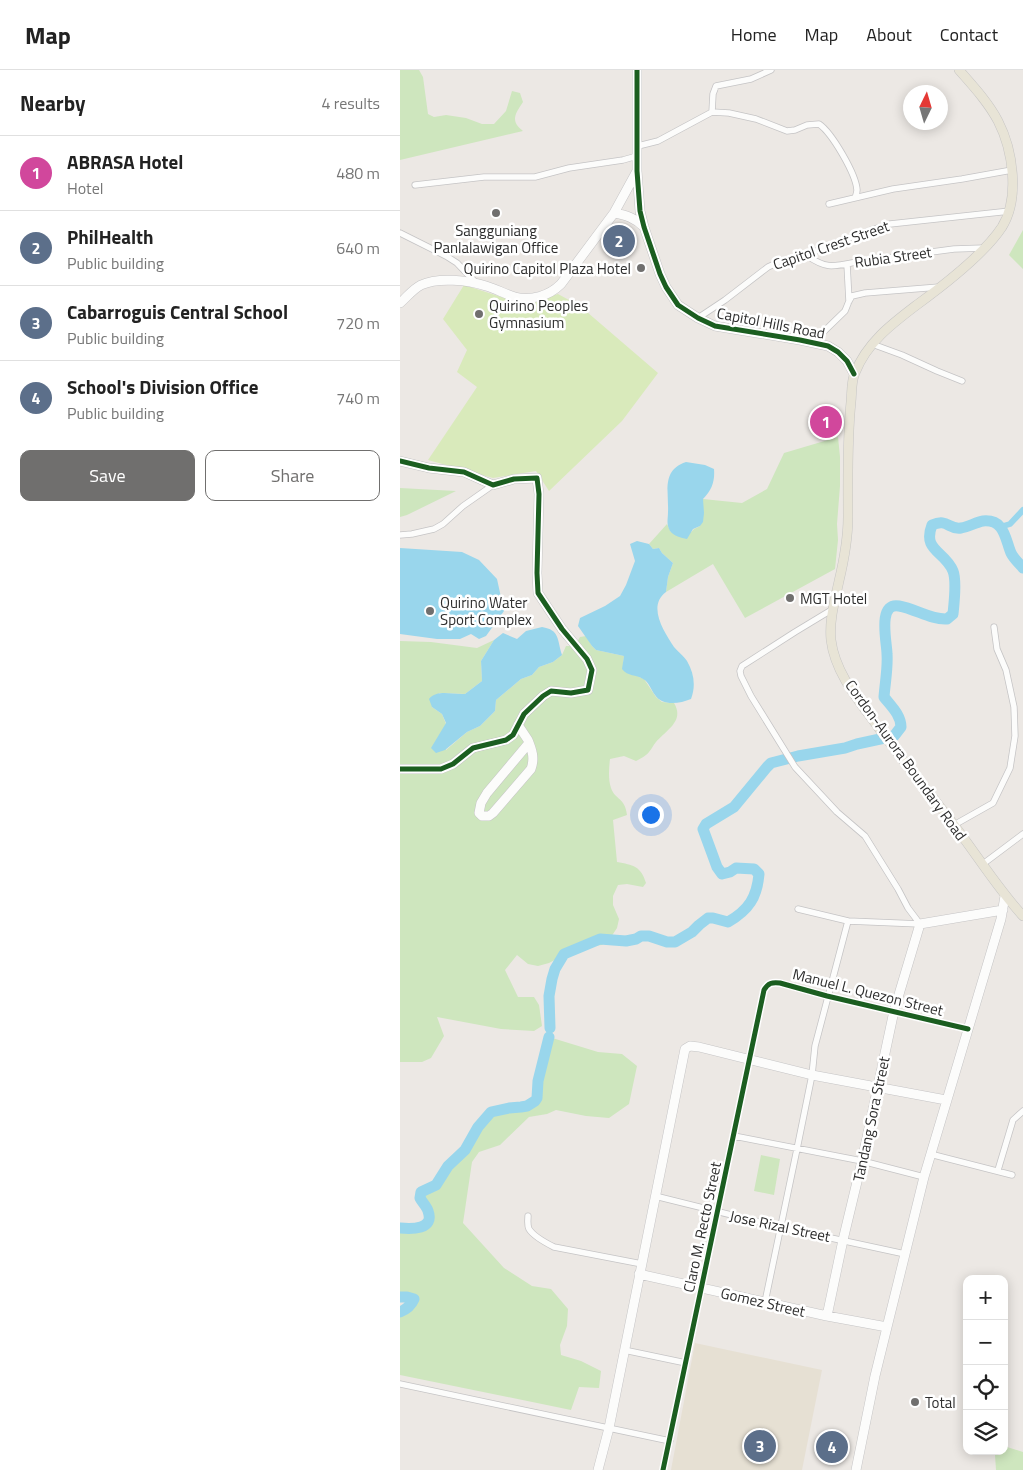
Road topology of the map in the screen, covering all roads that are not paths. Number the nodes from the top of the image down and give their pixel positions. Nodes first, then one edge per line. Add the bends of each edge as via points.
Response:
1 (637, 70) edge
2 (771, 70) edge
3 (959, 70) edge
4 (712, 112) junction
5 (638, 146) junction
6 (637, 156) junction
7 (1012, 170) junction
8 (637, 171) junction
9 (415, 185) dead end
10 (855, 198) junction
11 (829, 204) dead end
12 (1010, 210) junction
13 (614, 213) junction
14 (644, 227) junction
15 (400, 233) edge
16 (984, 248) junction
17 (806, 255) junction
18 (847, 264) junction
19 (476, 283) junction
20 (941, 286) junction
21 (849, 301) junction
22 (400, 303) edge
23 (698, 318) junction
24 (812, 342) junction
25 (872, 344) junction
26 (854, 374) junction
27 (962, 381) dead end
28 (400, 461) edge
29 (493, 485) junction
30 (400, 535) edge
31 (833, 609) junction
32 (994, 627) dead end
33 (518, 724) junction
34 (529, 743) junction
35 (400, 769) edge
36 (954, 825) junction
37 (1023, 834) edge
38 (982, 864) junction
39 (1005, 896) junction
40 (798, 909) dead end
41 (1019, 909) edge
42 (1003, 910) junction
43 (1001, 919) junction
44 (848, 921) junction
45 (920, 924) junction
46 (764, 990) joint
47 (827, 996) junction
48 (894, 1011) junction
49 (968, 1030) junction
50 (750, 1060) junction
51 (812, 1075) junction
52 (877, 1087) junction
53 (946, 1100) junction
54 (1023, 1111) edge
55 (734, 1136) junction
56 (797, 1149) junction
57 (930, 1154) junction
58 (862, 1161) junction
59 (998, 1170) junction
60 (1012, 1175) dead end
61 (924, 1177) junction
62 (655, 1196) junction
63 (718, 1212) junction
64 (528, 1216) dead end
65 (780, 1227) junction
66 (843, 1240) junction
67 (905, 1254) junction
68 (642, 1264) junction
69 (640, 1274) junction
70 (702, 1288) junction
71 (765, 1302) junction
72 (827, 1316) junction
73 (887, 1327) junction
74 (624, 1350) junction
75 (686, 1363) junction
76 (400, 1384) edge
77 (609, 1428) junction
78 (670, 1441) junction
79 (598, 1470) edge
80 (663, 1470) edge
81 (856, 1470) edge

1 - 5 street, Capitol Hills Road
2 - 4 street via 751,79 716,86
3 - 7 main road, Cordon-Aurora Boundary Road via 999,123
4 - 5 street via 658,141
4 - 10 street via 756,119 787,131 820,125 850,166 857,189
5 - 6 street, Capitol Hills Road
6 - 8 street, Capitol Hills Road
6 - 9 street via 543,176 484,177
7 - 10 street via 893,188
7 - 12 main road, Cordon-Aurora Boundary Road
8 - 13 street
8 - 14 street, Capitol Hills Road
10 - 11 street
12 - 16 main road, Cordon-Aurora Boundary Road via 998,232
12 - 17 street, Capitol Crest Street via 890,224
13 - 14 street via 637,220
13 - 19 street via 552,292 532,299 515,297
14 - 23 street, Capitol Hills Road via 666,287 678,305
15 - 19 street via 457,263
16 - 18 street, Rubia Street via 954,248
16 - 20 main road, Cordon-Aurora Boundary Road
17 - 18 street, Rubia Street via 818,264
17 - 23 street, Capitol Crest Street via 768,267
18 - 21 street
19 - 22 street via 434,281 420,286
20 - 21 street via 858,294
20 - 25 main road, Cordon-Aurora Boundary Road via 882,332
21 - 24 street via 845,311
23 - 24 street, Capitol Hills Road via 715,326
24 - 26 street, Capitol Hills Road via 838,352
25 - 26 main road, Cordon-Aurora Boundary Road
25 - 27 street
26 - 31 main road, Cordon-Aurora Boundary Road via 848,445 848,526
28 - 29 street via 464,472
29 - 30 street via 434,529
29 - 33 street via 514,478 537,478 538,593 592,670 588,690 571,693 551,691 533,704
31 - 36 main road, Cordon-Aurora Boundary Road via 830,624 834,654 852,691
31 - 45 street via 740,669 741,676 795,767 837,812 865,836
32 - 36 street via 1014,707 1015,736 1010,768 993,803
33 - 34 street
33 - 35 street via 513,735 506,740 473,748 441,769
34 - 34 street via 487,793 481,803 479,813 482,816 493,813 531,769 534,757
36 - 38 main road, Cordon-Aurora Boundary Road
37 - 38 street
38 - 39 main road, Cordon-Aurora Boundary Road
39 - 41 main road, Cordon-Aurora Boundary Road
39 - 42 street
40 - 44 street
41 - 43 street
42 - 43 street
42 - 45 street
43 - 49 street
44 - 45 street
44 - 47 street
45 - 48 street, Tandang Sora Street
46 - 47 street, Manuel L. Quezon Street via 768,984 775,983
46 - 50 street, Claro M. Recto Street
47 - 48 street, Manuel L. Quezon Street
47 - 51 street
48 - 49 street, Manuel L. Quezon Street
48 - 52 street, Tandang Sora Street
49 - 53 street
50 - 51 street
50 - 55 street, Claro M. Recto Street
50 - 62 street via 699,1047 690,1046 684,1051
51 - 52 street
51 - 56 street
52 - 53 street
52 - 58 street, Tandang Sora Street
53 - 57 street
54 - 59 street via 1013,1120
55 - 56 street
55 - 63 street, Claro M. Recto Street
56 - 58 street
56 - 65 street
57 - 59 street
57 - 61 street
58 - 61 street
58 - 66 street, Tandang Sora Street
59 - 60 street
61 - 67 street
62 - 63 street, Jose Rizal Street
62 - 68 street
63 - 65 street, Jose Rizal Street
63 - 70 street, Claro M. Recto Street
64 - 68 street via 531,1231 554,1247
65 - 66 street, Jose Rizal Street
65 - 71 street
66 - 67 street, Jose Rizal Street
66 - 72 street, Tandang Sora Street
67 - 73 street
68 - 69 street
69 - 70 street, Gomez Street
69 - 74 street
70 - 71 street, Gomez Street
70 - 75 street, Claro M. Recto Street
71 - 72 street, Gomez Street
72 - 73 street, Gomez Street
73 - 81 street
74 - 75 street
74 - 77 street
75 - 78 street, Claro M. Recto Street
76 - 77 street
77 - 78 street
77 - 79 street
78 - 80 street, Claro M. Recto Street

